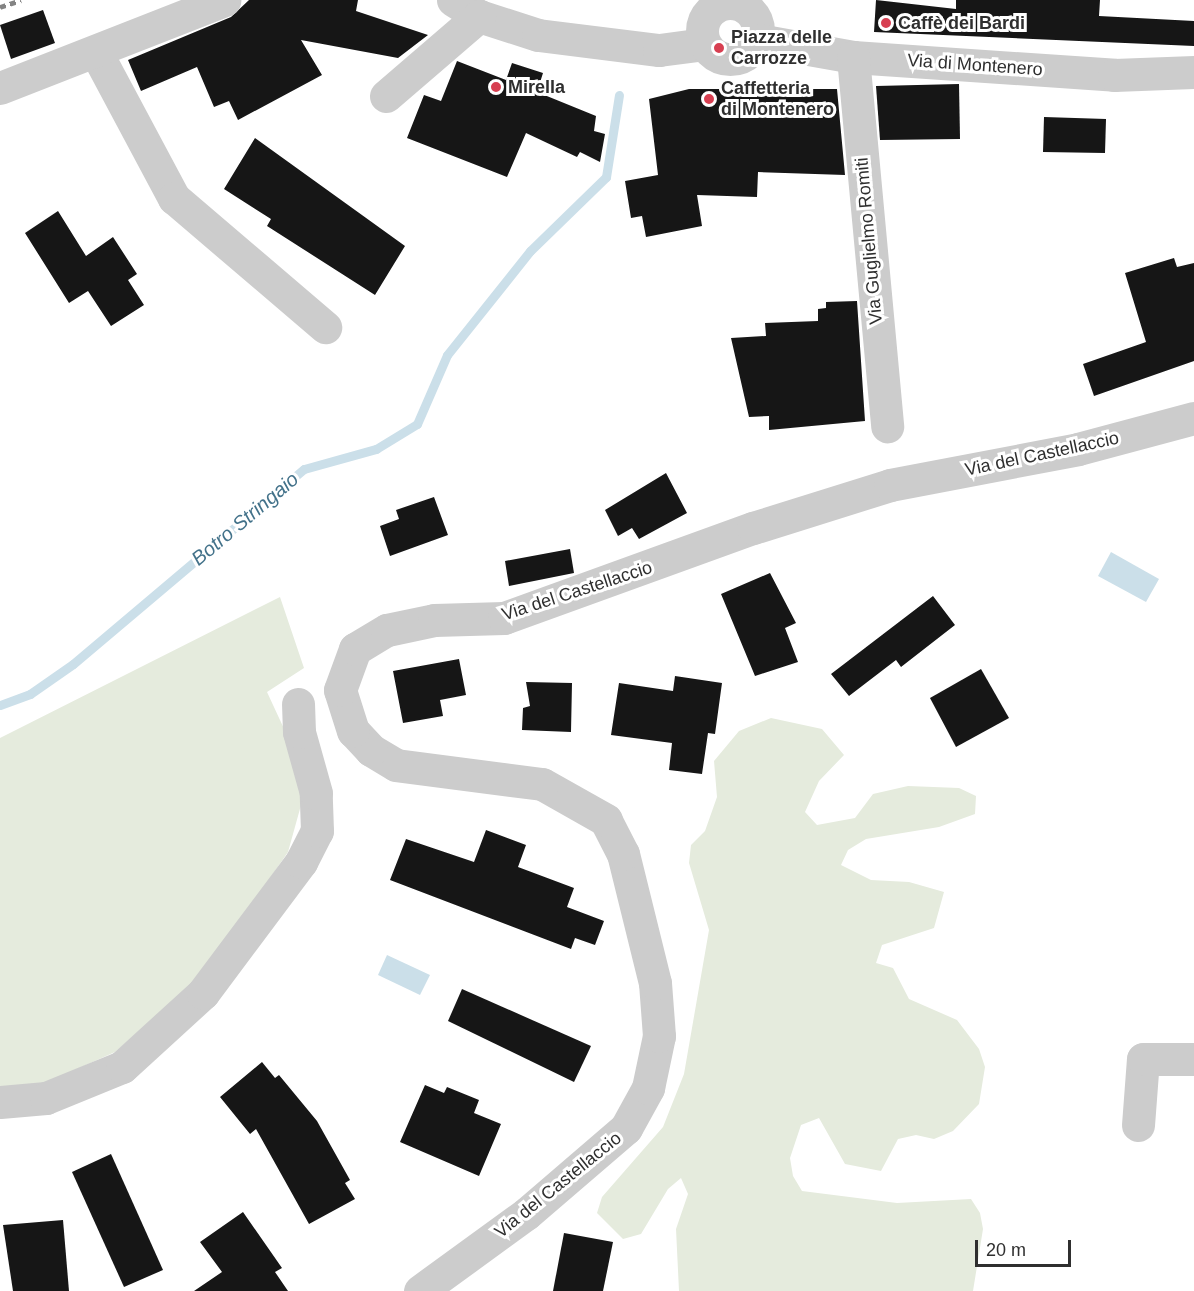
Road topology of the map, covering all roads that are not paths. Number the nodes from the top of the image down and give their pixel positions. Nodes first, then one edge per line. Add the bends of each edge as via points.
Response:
1 (224, 0) edge
2 (736, 1) edge
3 (466, 8) edge
4 (758, 40) junction
5 (704, 44) junction
6 (96, 52) junction
7 (853, 57) junction
8 (1194, 72) edge
9 (0, 88) edge
10 (386, 96) dead end
11 (325, 327) dead end
12 (1194, 418) edge
13 (887, 426) dead end
14 (340, 690) junction
15 (1194, 1059) edge
16 (0, 1102) edge
17 (1138, 1125) dead end
18 (420, 1291) edge

1 - 6 street
2 - 4 street via 755,16
2 - 5 street via 720,4 707,13 701,28
3 - 5 street via 538,35 658,50
3 - 10 street
4 - 5 street via 748,54 732,60 715,56
4 - 7 street, Via di Montenero
6 - 9 street
6 - 11 street via 174,198
7 - 8 street, Via di Montenero via 1114,75
7 - 13 street, Via Guglielmo Romiti
12 - 14 street, Via del Castellaccio via 1078,448 890,485 753,528 504,618 434,621 387,630 355,649
14 - 16 street via 289,707 316,792 317,831 301,862 203,993 122,1067 46,1098
14 - 18 street, Via del Castellaccio via 353,731 371,750 396,765 542,784 606,820 626,865 655,983 659,1036 648,1088 626,1128 526,1214
15 - 17 street via 1143,1059

